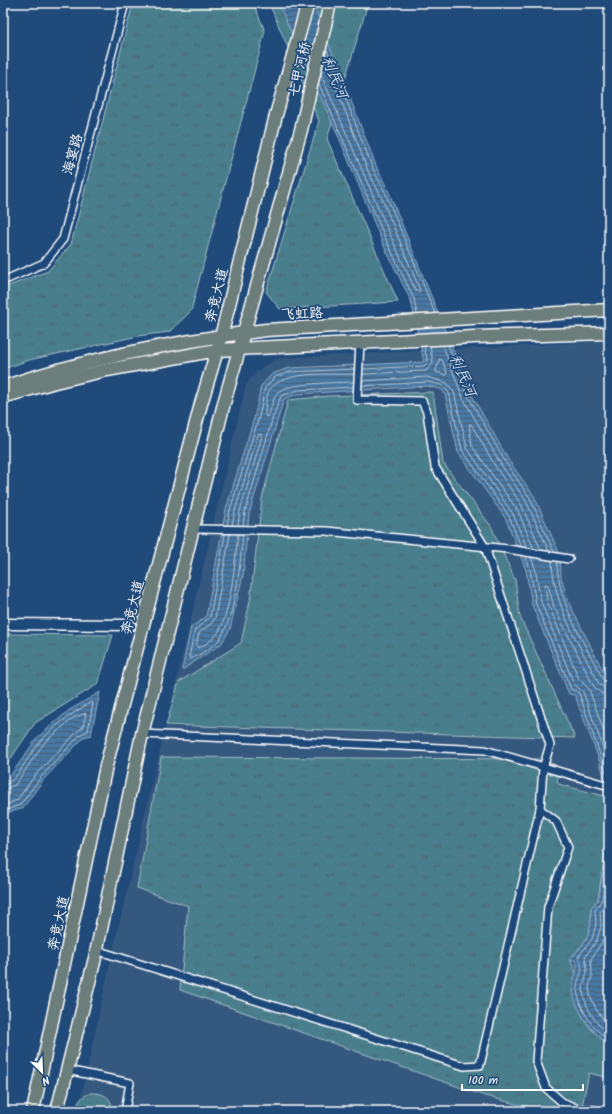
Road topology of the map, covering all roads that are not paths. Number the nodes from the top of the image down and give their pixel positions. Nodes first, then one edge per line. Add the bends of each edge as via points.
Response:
1 (125, 3) edge
2 (308, 3) edge
3 (329, 9) edge
4 (276, 115) joint
5 (3, 281) edge
6 (609, 310) edge
7 (243, 333) junction
8 (609, 333) edge
9 (221, 337) junction
10 (360, 343) junction
11 (239, 349) junction
12 (217, 350) junction
13 (3, 387) edge
14 (3, 397) edge
15 (194, 529) junction
16 (485, 546) junction
17 (569, 559) dead end
18 (3, 624) edge
19 (130, 625) dead end
20 (142, 734) junction
21 (543, 768) junction
22 (609, 786) edge
23 (540, 809) junction
24 (96, 950) junction
25 (67, 1070) junction
26 (594, 1110) dead end
27 (33, 1111) edge
28 (57, 1111) edge
29 (125, 1111) edge

1 - 5 street, 海宴路 via 63,239 44,263
2 - 4 main road, 七甲河桥
3 - 7 main road, 七甲河桥 via 301,130
4 - 9 main road, 奔竞大道
6 - 7 main road, 飞虹路
7 - 9 main road, 飞虹路
7 - 11 main road
8 - 10 main road
9 - 12 main road, 奔竞大道
9 - 13 main road, 飞虹路 via 160,346
10 - 11 main road
10 - 16 street via 357,400 422,401 427,412 435,467
11 - 12 main road
11 - 15 main road
12 - 14 main road via 107,370
12 - 27 main road, 奔竞大道 via 184,465 106,766
15 - 16 street via 326,531
15 - 20 main road
16 - 17 street
16 - 21 street via 550,745
18 - 19 street
20 - 21 street via 485,750
20 - 24 main road
21 - 22 street
21 - 23 street
23 - 24 street via 480,1065 464,1066
23 - 26 street via 556,821 568,847 548,907 536,1061 546,1088 562,1102 578,1109
24 - 25 main road
25 - 28 main road
25 - 29 street via 130,1083

